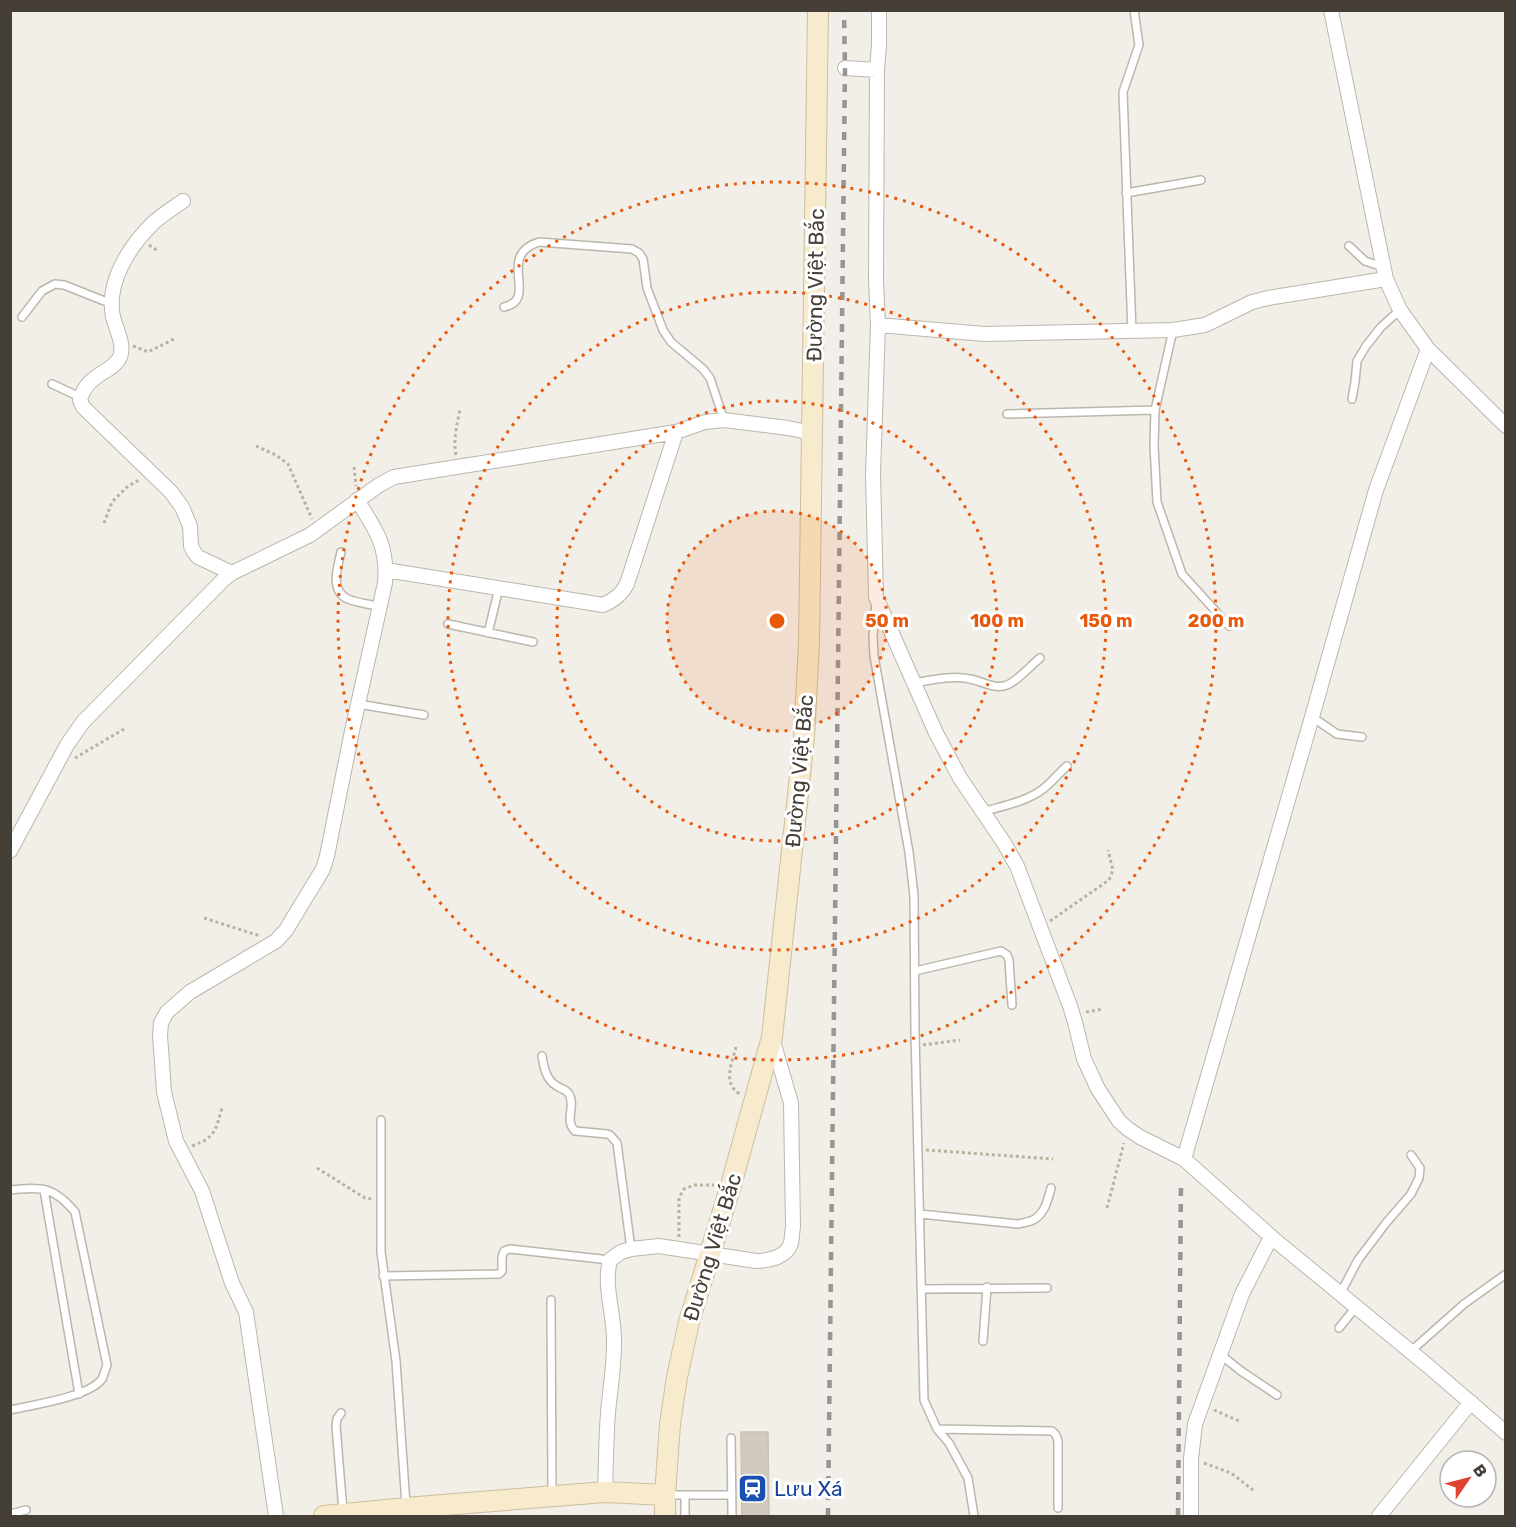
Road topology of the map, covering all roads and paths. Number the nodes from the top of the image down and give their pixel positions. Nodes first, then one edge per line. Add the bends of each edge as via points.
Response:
1 (818, 10) edge
2 (879, 10) edge
3 (1134, 10) edge
4 (1331, 10) edge
5 (845, 68) dead end
6 (877, 70) junction
7 (1201, 180) dead end
8 (1126, 193) junction
9 (183, 201) dead end
10 (1349, 246) dead end
11 (1385, 273) junction
12 (112, 304) junction
13 (504, 307) dead end
14 (1400, 310) junction
15 (22, 317) dead end
16 (878, 325) junction
17 (1173, 330) junction
18 (1132, 332) junction
19 (176, 338) dead end
20 (120, 342) junction
21 (1428, 349) junction
22 (52, 384) dead end
23 (80, 397) junction
24 (1352, 399) dead end
25 (460, 409) dead end
26 (1155, 410) junction
27 (1007, 414) dead end
28 (724, 420) junction
29 (1506, 426) edge
30 (676, 432) junction
31 (812, 433) junction
32 (256, 446) dead end
33 (458, 467) junction
34 (151, 472) junction
35 (357, 500) junction
36 (105, 524) dead end
37 (317, 530) junction
38 (341, 552) dead end
39 (386, 570) junction
40 (232, 573) junction
41 (499, 588) junction
42 (876, 597) junction
43 (380, 607) junction
44 (448, 624) dead end
45 (1228, 626) dead end
46 (488, 633) junction
47 (533, 642) dead end
48 (1040, 658) dead end
49 (914, 683) junction
50 (358, 705) junction
51 (424, 715) dead end
52 (1312, 717) junction
53 (124, 729) dead end
54 (1362, 737) dead end
55 (1067, 766) dead end
56 (53, 771) junction
57 (982, 812) junction
58 (1108, 850) dead end
59 (10, 851) edge
60 (204, 918) dead end
61 (1040, 928) junction
62 (276, 941) junction
63 (915, 971) junction
64 (1012, 1005) dead end
65 (772, 1037) junction
66 (960, 1040) dead end
67 (916, 1046) junction
68 (542, 1056) dead end
69 (222, 1108) dead end
70 (381, 1120) dead end
71 (1128, 1129) junction
72 (918, 1149) junction
73 (179, 1150) junction
74 (1411, 1155) dead end
75 (1053, 1159) dead end
76 (1184, 1159) junction
77 (317, 1168) dead end
78 (731, 1185) junction
79 (1051, 1188) dead end
80 (10, 1190) edge
81 (44, 1190) junction
82 (381, 1202) junction
83 (1107, 1208) dead end
84 (920, 1214) junction
85 (1271, 1237) junction
86 (631, 1249) junction
87 (679, 1249) junction
88 (709, 1253) junction
89 (610, 1260) junction
90 (1506, 1274) edge
91 (383, 1276) junction
92 (987, 1287) junction
93 (1047, 1288) dead end
94 (921, 1289) junction
95 (1340, 1294) junction
96 (551, 1300) dead end
97 (1356, 1307) junction
98 (1339, 1328) dead end
99 (983, 1341) dead end
100 (1411, 1352) junction
101 (1221, 1355) junction
102 (79, 1394) junction
103 (1277, 1395) dead end
104 (1471, 1402) junction
105 (1201, 1405) junction
106 (10, 1410) edge
107 (341, 1413) dead end
108 (1239, 1421) dead end
109 (936, 1430) junction
110 (1506, 1433) edge
111 (731, 1438) dead end
112 (1191, 1459) junction
113 (1253, 1490) dead end
114 (605, 1492) junction
115 (732, 1494) junction
116 (665, 1495) junction
117 (552, 1496) junction
118 (685, 1496) junction
119 (406, 1508) junction
120 (1058, 1508) dead end
121 (26, 1510) dead end
122 (10, 1514) edge
123 (382, 1514) edge
124 (344, 1515) junction
125 (276, 1516) edge
126 (324, 1516) edge
127 (665, 1516) edge
128 (686, 1516) edge
129 (732, 1516) edge
130 (974, 1516) edge
131 (1191, 1516) edge
132 (1379, 1516) edge

1 - 31 main road, Đường Việt Bắc
2 - 6 street
3 - 8 lane via 1139,45 1123,92
4 - 11 street
5 - 6 street
6 - 16 street
7 - 8 lane
8 - 18 lane
9 - 12 street via 154,222 133,246 117,278
10 - 11 lane
11 - 14 street
11 - 17 street via 1268,297 1205,324
12 - 15 lane via 55,284 42,291
12 - 20 street
13 - 28 lane via 518,299 518,261 531,244 632,249 643,259 647,288 663,330 710,378
14 - 21 street
14 - 24 lane via 1381,327 1357,362
16 - 18 street via 985,334
16 - 42 street via 873,474
17 - 18 street
17 - 26 lane
19 - 20 path via 148,352
20 - 23 street via 118,361 95,377
21 - 29 street
21 - 52 street via 1376,490
22 - 23 lane
23 - 34 street via 83,407
25 - 33 path via 454,447
26 - 27 lane
26 - 45 lane via 1157,502 1182,574
28 - 30 street
28 - 31 street
30 - 33 street
30 - 41 street via 627,584 613,601 603,604
31 - 65 main road, Đường Việt Bắc via 804,738
32 - 37 path via 288,464
33 - 35 street via 394,477
34 - 36 path via 111,502
34 - 40 street via 182,507 190,526 191,546 198,557
35 - 37 street
35 - 39 street via 378,535
37 - 40 street
38 - 43 lane via 336,574 340,593 346,599
39 - 41 street
39 - 43 street
40 - 56 street via 82,722
41 - 46 lane
42 - 49 street
42 - 63 lane via 874,656 909,852
43 - 50 street
44 - 46 lane
46 - 47 lane
48 - 49 lane via 1004,686 964,678
49 - 57 street via 960,778
50 - 51 lane
50 - 62 street via 323,869
52 - 54 lane via 1337,734
52 - 76 street
53 - 56 path
55 - 57 lane via 1036,794
56 - 59 street
57 - 61 street via 1017,866
58 - 61 path via 1113,870 1109,880
60 - 62 path
61 - 71 street via 1075,1022 1084,1059 1112,1112
62 - 73 street via 190,992 160,1023 164,1092
63 - 64 lane via 1001,951 1009,960
63 - 67 lane
65 - 78 main road, Đường Việt Bắc
65 - 88 street via 791,1103 790,1245 776,1258 766,1261
66 - 67 path
67 - 72 lane
68 - 86 lane via 549,1079 570,1095 572,1128 607,1134 617,1143
69 - 73 path via 214,1133
70 - 82 lane
71 - 76 street
71 - 83 path
72 - 75 path
72 - 84 lane
73 - 125 street via 202,1191 232,1283 246,1312
74 - 95 lane via 1420,1168 1411,1194 1358,1260
76 - 85 street
77 - 82 path via 365,1197
78 - 87 path via 695,1185 684,1189 679,1198
78 - 88 main road, Đường Việt Bắc
79 - 84 lane via 1041,1214 1018,1224
80 - 81 lane
81 - 102 lane
81 - 102 lane via 63,1198 75,1212 107,1365 102,1379
82 - 91 lane
84 - 94 lane
85 - 95 street
85 - 101 street via 1242,1294
86 - 87 street
86 - 89 street
87 - 88 street
88 - 116 main road, Đường Việt Bắc via 677,1377
89 - 91 lane via 510,1249 504,1251 499,1275
89 - 114 street via 607,1269 614,1343
90 - 100 lane via 1464,1304
91 - 119 lane via 396,1360
92 - 93 lane
92 - 94 lane
92 - 99 lane
94 - 109 lane via 924,1401
95 - 97 street
96 - 117 lane
97 - 98 lane
97 - 100 street
100 - 104 street
101 - 103 lane
101 - 105 street
102 - 106 lane
104 - 110 street
104 - 132 street
105 - 108 path
105 - 112 street
107 - 124 lane via 336,1426
109 - 120 lane via 1052,1431 1058,1441
109 - 130 lane via 949,1443 968,1478
111 - 115 lane
112 - 113 path via 1231,1473
112 - 131 street
114 - 116 main road
114 - 117 main road
115 - 118 lane
115 - 129 lane
116 - 118 lane
116 - 127 main road, Đường Việt Bắc
117 - 119 main road
118 - 128 lane
119 - 123 main road
121 - 122 lane
123 - 124 main road
124 - 126 main road

